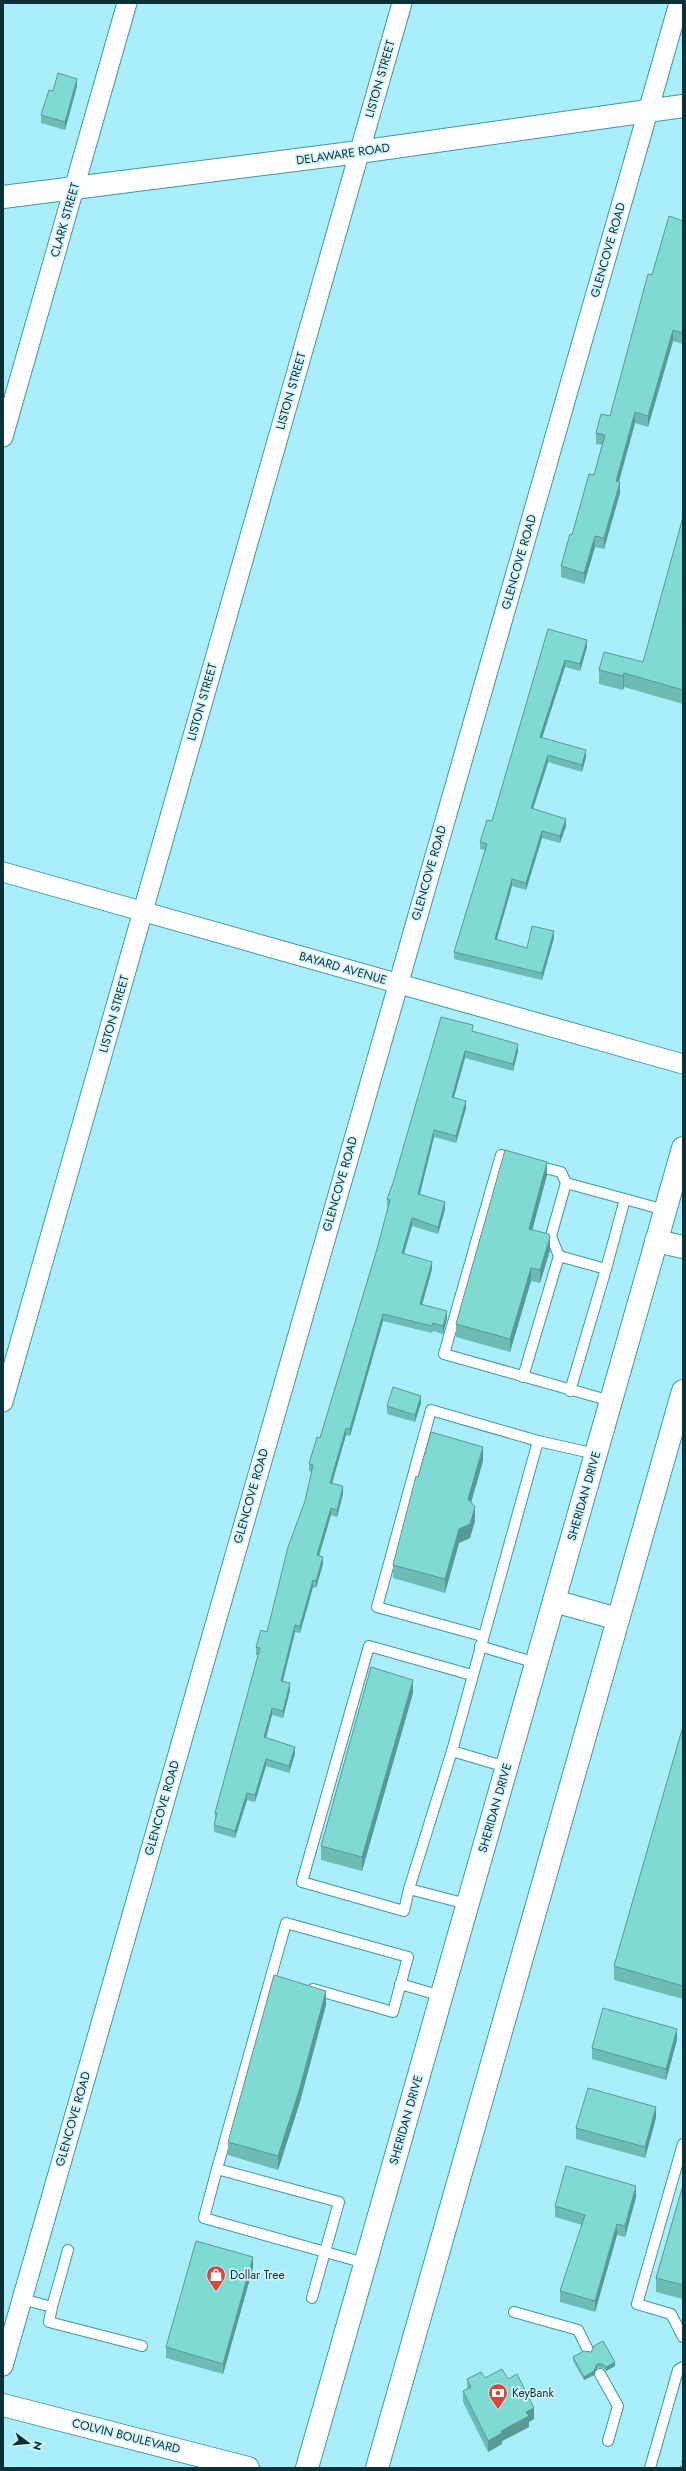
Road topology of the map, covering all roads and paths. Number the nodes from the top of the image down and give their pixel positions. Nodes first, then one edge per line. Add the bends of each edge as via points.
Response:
1 (127, 3) edge
2 (402, 3) edge
3 (679, 3) edge
4 (683, 106) edge
5 (649, 110) junction
6 (359, 152) junction
7 (74, 188) junction
8 (3, 197) edge
9 (3, 437) edge
10 (3, 872) edge
11 (143, 912) junction
12 (397, 984) junction
13 (683, 1064) edge
14 (683, 1148) edge
15 (566, 1183) junction
16 (625, 1199) junction
17 (665, 1210) junction
18 (656, 1241) junction
19 (683, 1247) edge
20 (560, 1256) junction
21 (606, 1269) junction
22 (523, 1377) junction
23 (570, 1391) junction
24 (683, 1391) edge
25 (611, 1401) junction
26 (3, 1402) edge
27 (538, 1441) junction
28 (596, 1454) junction
29 (554, 1602) junction
30 (618, 1619) junction
31 (481, 1641) junction
32 (536, 1663) junction
33 (472, 1675) junction
34 (452, 1751) junction
35 (506, 1767) junction
36 (409, 1889) junction
37 (468, 1904) junction
38 (400, 1984) junction
39 (302, 1986) edge
40 (442, 1996) junction
41 (683, 2144) edge
42 (217, 2169) junction
43 (68, 2250) dead end
44 (325, 2252) junction
45 (365, 2263) junction
46 (312, 2298) dead end
47 (22, 2299) junction
48 (52, 2307) junction
49 (514, 2312) dead end
50 (683, 2337) edge
51 (142, 2346) dead end
52 (588, 2350) edge
53 (3, 2366) edge
54 (683, 2367) edge
55 (600, 2374) dead end
56 (3, 2405) edge
57 (608, 2441) dead end
58 (683, 2460) edge
59 (248, 2468) edge
60 (307, 2468) edge
61 (377, 2468) edge
62 (650, 2468) edge
63 (681, 2468) edge

1 - 7 street, CLARK STREET
2 - 6 street, LISTON STREET
3 - 5 street, GLENCOVE ROAD
4 - 5 main road, DELAWARE ROAD
5 - 6 main road, DELAWARE ROAD
5 - 12 street, GLENCOVE ROAD
6 - 7 main road, DELAWARE ROAD
6 - 11 street, LISTON STREET
7 - 8 main road, DELAWARE ROAD
7 - 9 street, CLARK STREET
10 - 11 street, BAYARD AVENUE
11 - 12 street, BAYARD AVENUE
11 - 26 street, LISTON STREET
12 - 13 street, BAYARD AVENUE
12 - 47 street, GLENCOVE ROAD
14 - 17 main road, SHERIDAN DRIVE
15 - 16 lane
15 - 20 lane via 551,1236
15 - 22 lane via 561,1172 501,1155 444,1354
16 - 17 lane
16 - 21 lane
17 - 18 main road, SHERIDAN DRIVE
18 - 19 main road
18 - 25 main road, SHERIDAN DRIVE
20 - 21 lane
20 - 22 lane
21 - 23 lane
22 - 23 lane
23 - 25 lane
24 - 30 main road
25 - 28 main road, SHERIDAN DRIVE
27 - 28 lane
27 - 31 lane
27 - 31 lane via 431,1410 377,1607
28 - 29 main road, SHERIDAN DRIVE
29 - 30 main road
29 - 32 main road, SHERIDAN DRIVE
30 - 61 main road
31 - 32 lane
31 - 33 lane
32 - 35 main road, SHERIDAN DRIVE
33 - 34 lane
33 - 36 lane via 369,1646 302,1882 404,1911
34 - 35 lane
34 - 36 lane
35 - 37 main road, SHERIDAN DRIVE
36 - 37 lane
37 - 40 main road, SHERIDAN DRIVE
38 - 39 lane via 393,2012
38 - 40 lane
38 - 42 lane via 408,1957 286,1924 275,1979
40 - 45 main road, SHERIDAN DRIVE
41 - 50 lane via 637,2304 671,2314
42 - 44 lane via 204,2218
42 - 44 lane via 339,2202
43 - 48 lane
44 - 45 lane
44 - 46 lane
45 - 60 main road, SHERIDAN DRIVE
47 - 48 lane
47 - 53 street, GLENCOVE ROAD
48 - 51 lane via 49,2322
49 - 52 lane via 578,2330
54 - 62 lane via 678,2370
55 - 57 lane via 618,2406
56 - 59 main road, COLVIN BOULEVARD
58 - 63 path

